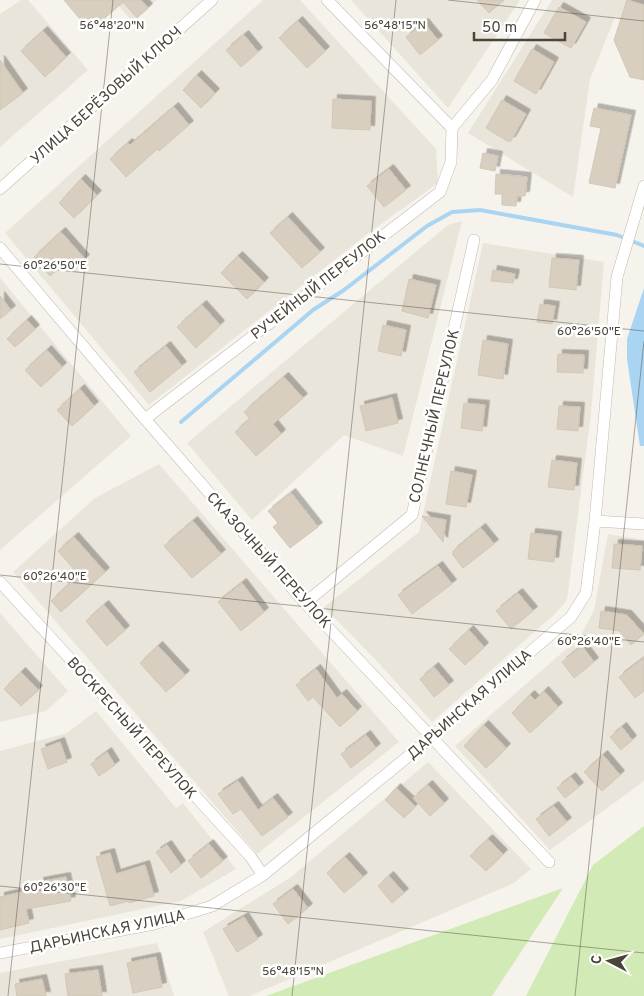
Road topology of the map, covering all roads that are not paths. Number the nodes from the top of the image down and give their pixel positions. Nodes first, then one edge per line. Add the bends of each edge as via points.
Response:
1 (212, 0) edge
2 (327, 0) edge
3 (535, 0) edge
4 (452, 128) junction
5 (644, 186) edge
6 (0, 190) edge
7 (639, 222) edge
8 (474, 240) dead end
9 (0, 248) edge
10 (145, 419) junction
11 (595, 521) junction
12 (644, 524) edge
13 (0, 582) edge
14 (305, 603) junction
15 (431, 737) junction
16 (549, 862) dead end
17 (263, 874) junction
18 (0, 953) edge

1 - 6 street, УЛИЦА БЕРЁЗОВЫЙ КЛЮЧ
2 - 4 street
3 - 4 street via 492,80
4 - 10 street, РУЧЕЙНЫЙ ПЕРЕУЛОК via 451,162 440,192
5 - 7 street, ДАРЬИНСКАЯ УЛИЦА
7 - 11 street, ДАРЬИНСКАЯ УЛИЦА via 617,277
8 - 14 street, СОЛНЕЧНЫЙ ПЕРЕУЛОК via 412,515
9 - 10 street, СКАЗОЧНЫЙ ПЕРЕУЛОК
10 - 14 street, СКАЗОЧНЫЙ ПЕРЕУЛОК
11 - 12 street
11 - 15 street, ДАРЬИНСКАЯ УЛИЦА via 586,593 571,617
13 - 17 street, ВОСКРЕСНЫЙ ПЕРЕУЛОК
14 - 15 street, СКАЗОЧНЫЙ ПЕРЕУЛОК
15 - 16 street, СКАЗОЧНЫЙ ПЕРЕУЛОК
15 - 17 street, ДАРЬИНСКАЯ УЛИЦА
17 - 18 street, ДАРЬИНСКАЯ УЛИЦА via 212,906 189,914 154,924

